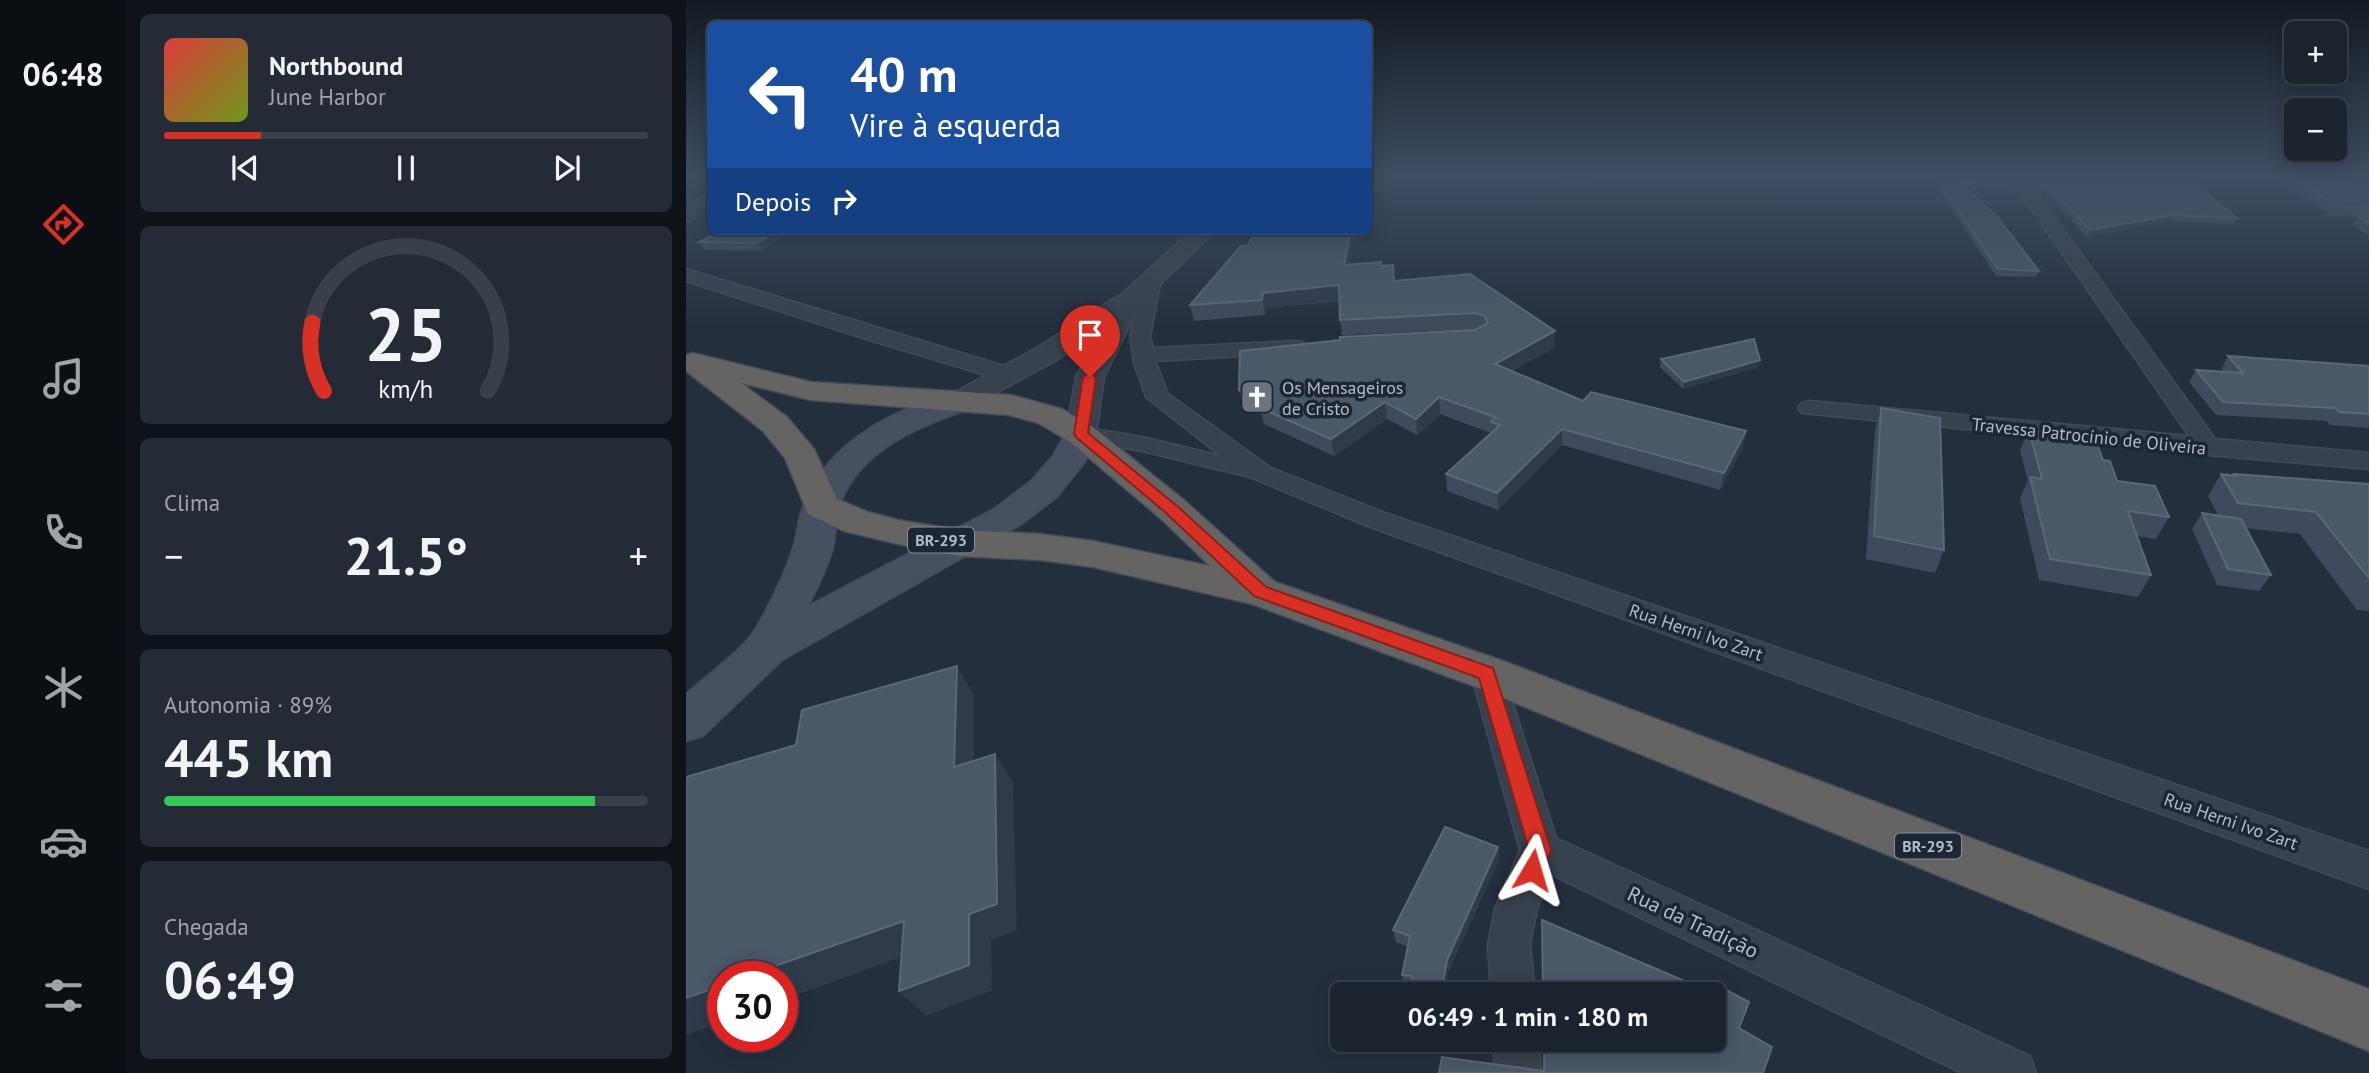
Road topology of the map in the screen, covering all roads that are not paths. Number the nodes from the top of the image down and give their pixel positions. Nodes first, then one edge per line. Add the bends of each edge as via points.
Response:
1 (2051, 225) edge
2 (1199, 235) edge
3 (686, 275) edge
4 (1142, 289) junction
5 (1310, 346) edge
6 (1143, 355) junction
7 (689, 361) edge
8 (1009, 375) junction
9 (958, 402) junction
10 (1810, 408) dead end
11 (1081, 434) junction
12 (2209, 448) junction
13 (2369, 461) edge
14 (1262, 474) junction
15 (821, 506) junction
16 (958, 544) junction
17 (1260, 592) junction
18 (766, 648) junction
19 (1487, 673) junction
20 (686, 722) edge
21 (1540, 850) junction
22 (2369, 870) edge
23 (1512, 982) edge
24 (2369, 1020) edge
25 (1517, 1052) edge
26 (1518, 1073) edge
27 (2013, 1073) edge

1 - 12 street
2 - 4 street
3 - 8 street
4 - 6 street, Rua Herni Ivo Zart
4 - 8 street
4 - 11 street via 1090,377
5 - 6 street
6 - 14 street, Rua Herni Ivo Zart via 1158,397
7 - 9 highway, BR-293 via 811,391
7 - 15 highway, BR-293 via 775,424 802,456
8 - 9 street
9 - 11 highway, BR-293 via 1011,405 1050,416
9 - 15 main road via 895,427 855,455 832,480
10 - 12 street, Travessa Patrocínio de Oliveira
11 - 14 street
11 - 16 main road via 1069,460 1044,489 1007,517
11 - 17 highway, BR-293 via 1172,509
12 - 13 street, Travessa Patrocínio de Oliveira
14 - 22 street, Rua Herni Ivo Zart via 1375,519
15 - 16 highway, BR-293 via 857,522
15 - 18 main road via 812,551
16 - 17 highway, BR-293 via 1093,554
16 - 18 main road
17 - 19 highway, BR-293
18 - 20 main road
19 - 21 street
19 - 24 highway, BR-293
21 - 23 street via 1516,909 1509,944
21 - 27 street, Rua da Tradição
25 - 26 street

